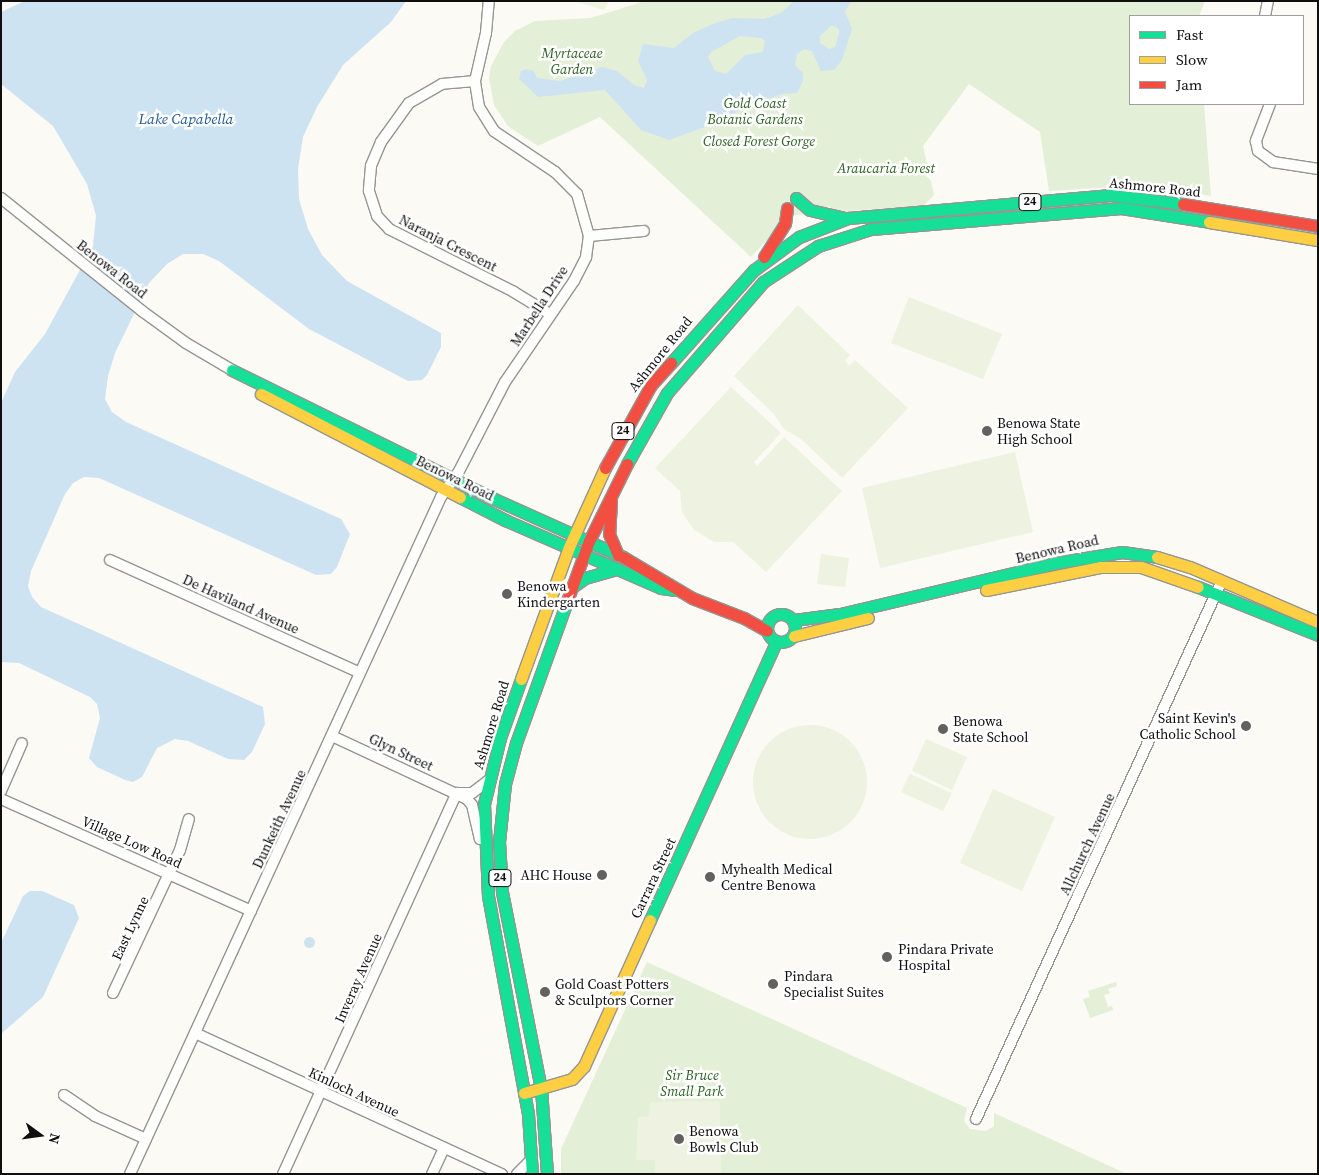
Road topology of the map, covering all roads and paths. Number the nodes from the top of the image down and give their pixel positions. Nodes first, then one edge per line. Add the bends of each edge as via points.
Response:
1 (489, 1) edge
2 (1268, 1) edge
3 (1265, 15) edge
4 (475, 81) junction
5 (1270, 105) edge
6 (1318, 169) edge
7 (3, 197) edge
8 (796, 198) dead end
9 (787, 208) dead end
10 (848, 218) junction
11 (1318, 226) edge
12 (644, 231) dead end
13 (589, 236) junction
14 (1318, 240) edge
15 (754, 270) junction
16 (550, 314) junction
17 (232, 370) junction
18 (454, 478) junction
19 (444, 490) junction
20 (611, 491) junction
21 (575, 534) junction
22 (589, 541) junction
23 (569, 547) junction
24 (618, 554) junction
25 (584, 555) junction
26 (110, 560) dead end
27 (618, 569) junction
28 (1222, 580) junction
29 (571, 588) junction
30 (676, 590) junction
31 (1216, 593) junction
32 (794, 620) junction
33 (1318, 622) edge
34 (768, 626) junction
35 (1318, 635) edge
36 (794, 636) junction
37 (776, 642) junction
38 (360, 673) junction
39 (332, 736) junction
40 (22, 743) dead end
41 (490, 778) junction
42 (1, 791) edge
43 (457, 793) junction
44 (1, 798) edge
45 (189, 819) dead end
46 (485, 866) junction
47 (170, 874) junction
48 (251, 911) junction
49 (113, 993) dead end
50 (195, 1033) junction
51 (540, 1089) junction
52 (321, 1092) junction
53 (524, 1093) junction
54 (64, 1095) dead end
55 (976, 1118) dead end
56 (146, 1139) junction
57 (444, 1148) junction
58 (532, 1157) junction
59 (130, 1174) edge
60 (284, 1174) edge
61 (432, 1174) edge
62 (502, 1174) edge
63 (517, 1174) edge
64 (532, 1174) edge
65 (547, 1174) edge

1 - 4 street, Marbella Drive via 486,33
2 - 3 street
4 - 13 street, Marbella Drive via 479,107 494,131 555,172 577,194
4 - 16 street, Naranja Crescent via 442,84 409,103 381,142 371,166 369,191 377,216 389,229 514,292
5 - 6 street via 1256,141 1258,151 1273,162
7 - 17 street, Benowa Road via 73,258 142,311 186,343
8 - 10 main road via 810,210
9 - 15 main road via 782,229
10 - 11 main road, Ashmore Road / 24 via 1111,195
10 - 15 main road, Ashmore Road / 24 via 799,237
12 - 13 street
13 - 16 street, Marbella Drive via 586,257 574,281
14 - 20 main road, Ashmore Road / 24 via 1121,208 890,226 834,239 786,265 743,303 667,393
15 - 21 main road, Ashmore Road / 24 via 651,385 619,439
16 - 18 street, Marbella Drive via 505,382
17 - 18 main road, Benowa Road
17 - 19 main road, Benowa Road via 266,397
18 - 19 street, Dunkeith Avenue
18 - 21 main road, Benowa Road
19 - 23 main road, Benowa Road
19 - 38 street, Dunkeith Avenue
20 - 22 main road, Ashmore Road / 24
20 - 24 main road via 609,534
21 - 22 main road, Benowa Road
21 - 23 main road, Ashmore Road / 24
22 - 24 main road, Benowa Road
22 - 25 main road, Ashmore Road / 24
23 - 25 main road, Benowa Road
23 - 41 main road, Ashmore Road / 24 via 500,738
24 - 30 main road, Benowa Road via 665,579
25 - 27 main road, Benowa Road
25 - 29 main road, Ashmore Road / 24
26 - 38 street, De Haviland Avenue
27 - 29 main road via 585,578
27 - 30 main road, Benowa Road via 661,588
28 - 31 street, Allchurch Avenue
28 - 32 main road, Benowa Road via 1167,559 1122,552 1103,553 874,607
28 - 33 main road, Benowa Road
29 - 51 main road, Ashmore Road / 24 via 516,743 505,784 498,842 502,892
30 - 34 main road, Benowa Road
31 - 35 main road, Benowa Road
31 - 36 main road, Benowa Road via 1141,567 1100,567 954,597
31 - 55 street, Allchurch Avenue
32 - 34 main road via 779,614
32 - 36 main road
34 - 37 main road
36 - 37 main road via 786,642
37 - 51 main road, Carrara Street via 584,1066 572,1078
38 - 39 street, Dunkeith Avenue
39 - 43 street, Glyn Street
39 - 48 street, Dunkeith Avenue
40 - 42 street
41 - 43 street via 472,793
41 - 46 main road, Ashmore Road / 24 via 484,804
43 - 46 street, Glyn Street via 472,805
43 - 52 street, Inveray Avenue
44 - 47 street, Village Low Road
45 - 47 street, East Lynne
46 - 53 main road, Ashmore Road / 24
47 - 48 street, Village Low Road
47 - 49 street, East Lynne
48 - 50 street, Dunkeith Avenue
50 - 52 street, Kinloch Avenue
50 - 56 street, Dunkeith Avenue
51 - 53 main road, Carrara Street
51 - 65 main road, Ashmore Road / 24 via 547,1140
52 - 57 street, Kinloch Avenue
52 - 60 street, Inveray Avenue
53 - 58 main road, Ashmore Road / 24
54 - 56 street via 95,1116
56 - 59 street, Dunkeith Avenue
57 - 61 street
57 - 62 street, Kinloch Avenue
58 - 63 street
58 - 64 main road, Ashmore Road / 24

